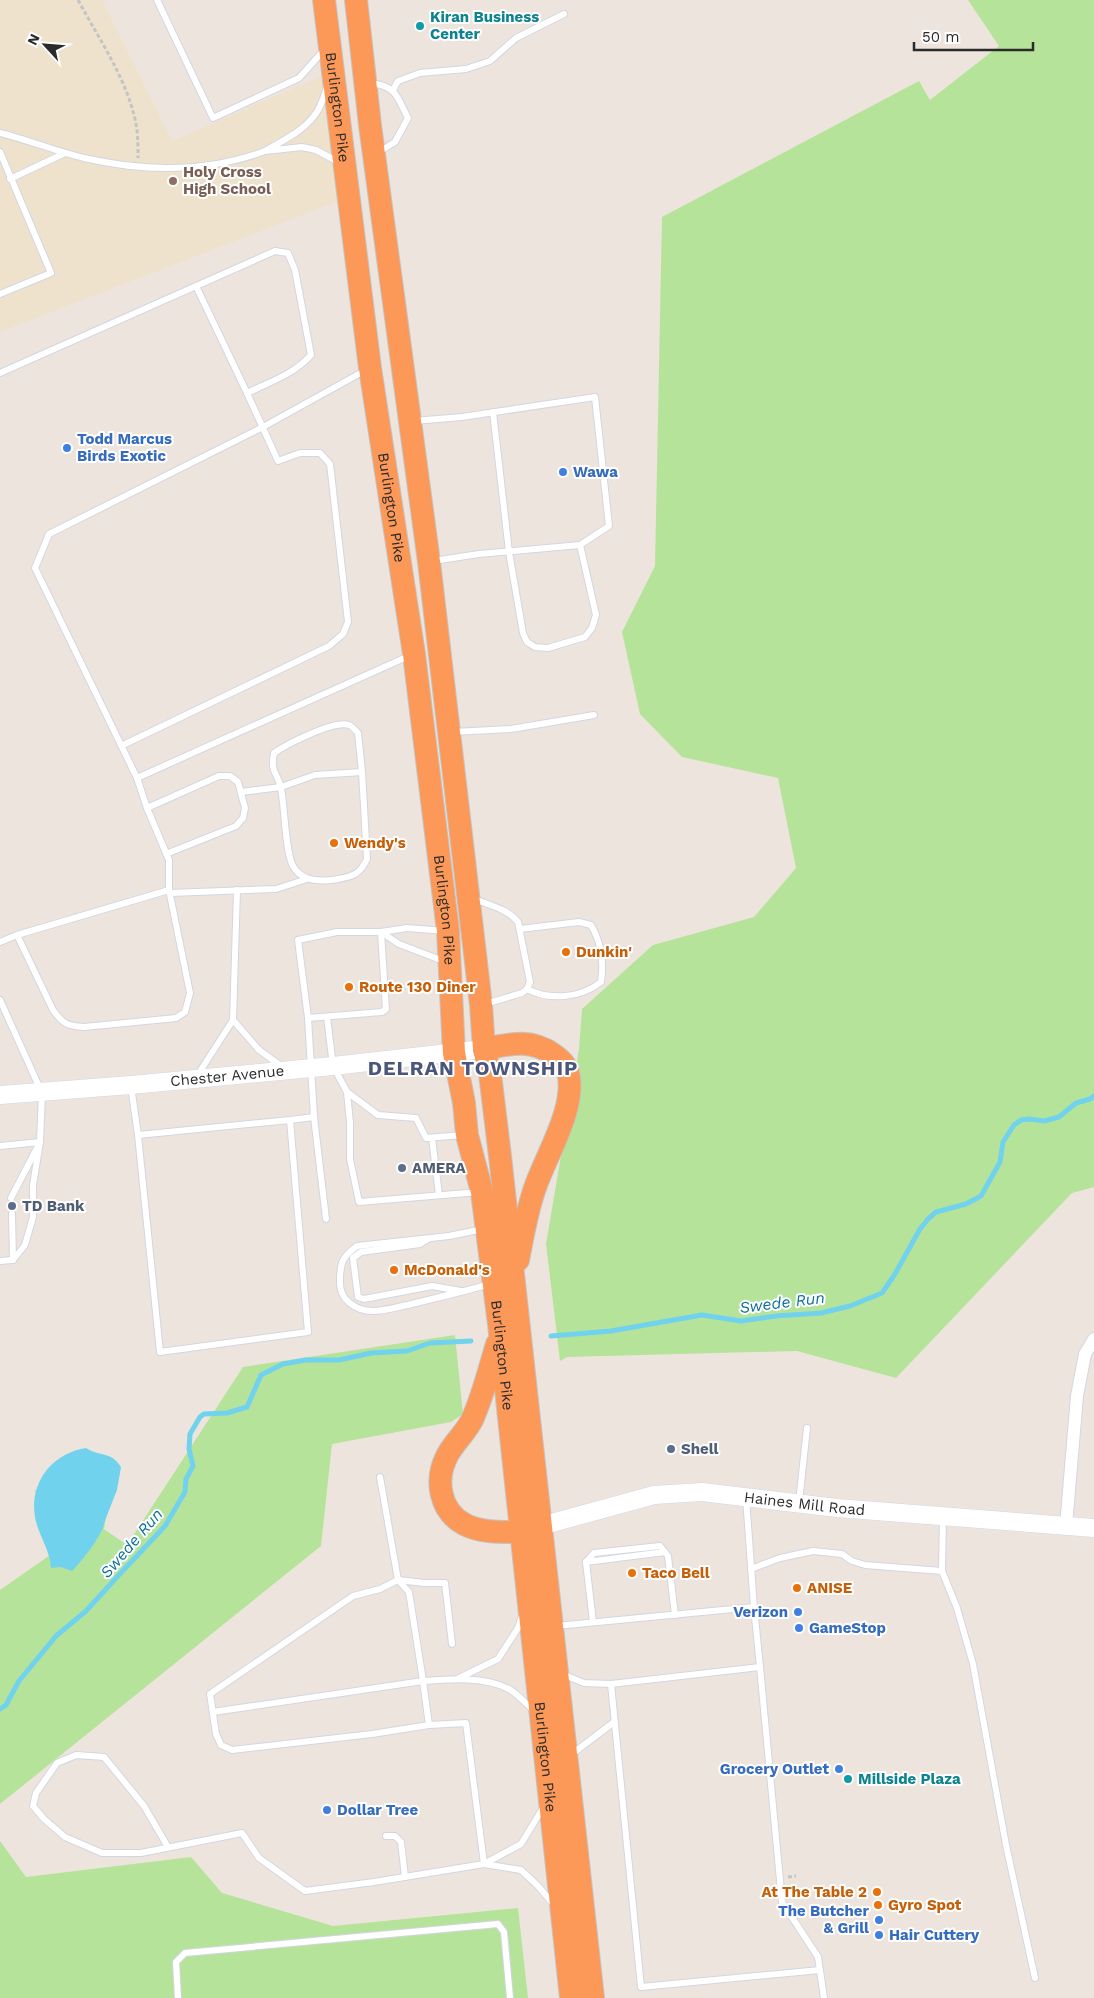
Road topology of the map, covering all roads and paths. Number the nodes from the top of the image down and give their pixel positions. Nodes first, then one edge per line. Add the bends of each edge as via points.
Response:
1 (78, 0) edge
2 (157, 0) edge
3 (324, 0) edge
4 (356, 0) edge
5 (564, 14) dead end
6 (330, 45) junction
7 (334, 71) junction
8 (366, 82) junction
9 (393, 90) junction
10 (0, 132) edge
11 (265, 151) junction
12 (0, 152) edge
13 (65, 153) junction
14 (375, 154) junction
15 (138, 166) junction
16 (345, 166) junction
17 (10, 179) junction
18 (196, 286) junction
19 (0, 294) edge
20 (370, 368) junction
21 (0, 373) edge
22 (247, 392) junction
23 (493, 412) junction
24 (411, 421) junction
25 (263, 428) junction
26 (580, 545) junction
27 (509, 552) junction
28 (429, 562) junction
29 (414, 654) junction
30 (594, 715) dead end
31 (449, 733) junction
32 (121, 746) junction
33 (362, 772) junction
34 (137, 778) junction
35 (281, 787) junction
36 (241, 792) junction
37 (147, 808) junction
38 (166, 854) junction
39 (307, 878) junction
40 (237, 890) junction
41 (170, 892) junction
42 (468, 897) junction
43 (519, 926) junction
44 (448, 931) junction
45 (381, 932) junction
46 (17, 935) junction
47 (0, 942) edge
48 (450, 964) junction
49 (527, 989) junction
50 (0, 1000) edge
51 (481, 1005) junction
52 (327, 1017) junction
53 (308, 1018) junction
54 (233, 1020) junction
55 (484, 1049) junction
56 (454, 1053) junction
57 (333, 1066) junction
58 (310, 1068) junction
59 (286, 1070) junction
60 (195, 1079) junction
61 (131, 1085) junction
62 (42, 1092) junction
63 (346, 1092) junction
64 (0, 1095) edge
65 (314, 1117) junction
66 (290, 1120) junction
67 (138, 1135) junction
68 (467, 1135) junction
69 (432, 1138) junction
70 (40, 1142) junction
71 (0, 1146) edge
72 (482, 1192) junction
73 (439, 1195) junction
74 (12, 1198) dead end
75 (12, 1214) dead end
76 (326, 1219) dead end
77 (486, 1229) junction
78 (432, 1237) junction
79 (13, 1260) junction
80 (0, 1261) edge
81 (504, 1281) junction
82 (464, 1292) junction
83 (500, 1335) junction
84 (1094, 1339) edge
85 (807, 1428) dead end
86 (380, 1477) dead end
87 (746, 1497) junction
88 (799, 1503) junction
89 (943, 1516) junction
90 (542, 1525) junction
91 (1066, 1526) junction
92 (1094, 1528) edge
93 (520, 1532) junction
94 (751, 1570) junction
95 (942, 1571) junction
96 (398, 1580) junction
97 (528, 1593) junction
98 (754, 1607) junction
99 (675, 1615) junction
100 (593, 1622) junction
101 (553, 1626) junction
102 (452, 1644) dead end
103 (760, 1667) junction
104 (558, 1673) junction
105 (459, 1678) junction
106 (423, 1681) junction
107 (611, 1684) junction
108 (213, 1712) junction
109 (542, 1718) junction
110 (614, 1722) junction
111 (429, 1725) junction
112 (567, 1758) junction
113 (549, 1793) junction
114 (386, 1836) dead end
115 (168, 1848) junction
116 (484, 1864) junction
117 (405, 1877) junction
118 (562, 1915) junction
119 (820, 1970) junction
120 (1035, 1978) dead end
121 (178, 1998) edge
122 (510, 1998) edge
123 (572, 1998) edge
124 (593, 1998) edge
125 (824, 1998) edge

1 - 15 path via 115,64 128,98 135,119
2 - 6 lane via 213,118 298,78
3 - 6 highway, Burlington Pike
4 - 8 highway, Burlington Pike
5 - 9 lane via 516,38 490,60 466,69 420,73 398,81
6 - 7 highway, Burlington Pike
7 - 11 lane via 314,117
7 - 16 highway, Burlington Pike
8 - 9 lane
8 - 14 highway, Burlington Pike
9 - 14 lane via 408,118 394,142
10 - 13 lane
11 - 15 lane via 204,167
11 - 16 lane via 302,147 316,150
12 - 17 lane
13 - 15 lane
13 - 17 lane
14 - 24 highway, Burlington Pike
16 - 20 highway, Burlington Pike
17 - 19 lane via 51,273
18 - 21 lane
18 - 22 lane
18 - 22 lane via 275,251 288,253 295,270 311,355 289,373
20 - 25 lane
20 - 29 highway, Burlington Pike
22 - 25 lane
23 - 24 lane
23 - 26 lane via 595,397 609,526
23 - 27 lane
24 - 28 highway, Burlington Pike
25 - 32 lane via 49,534 35,568
25 - 32 lane via 278,461 300,453 320,453 330,464 348,622 343,634 330,646
26 - 27 lane
26 - 27 lane via 596,615 592,628 585,636 548,648 535,647 527,642 523,633
27 - 28 lane
28 - 31 highway, Burlington Pike
29 - 34 lane
29 - 44 highway, Burlington Pike
30 - 31 lane via 511,729
31 - 42 highway, Burlington Pike
32 - 34 lane
33 - 35 lane via 315,775
33 - 35 lane via 358,733 349,725 336,724 274,753 271,767
33 - 39 lane via 367,859 362,870 349,877 325,881
34 - 37 lane
35 - 36 lane
35 - 39 lane via 293,866
36 - 37 lane via 238,782 230,776 219,776
36 - 38 lane via 245,808 243,818 236,826
37 - 38 lane
38 - 41 lane
39 - 40 lane via 276,889
40 - 41 lane
40 - 54 lane
41 - 46 lane
41 - 46 lane via 190,993 185,1012 176,1018 70,1026 53,1010
42 - 43 lane via 507,912
42 - 51 highway, Burlington Pike
43 - 49 lane via 530,982
43 - 49 lane via 579,922 591,925 597,934 603,967 602,982 582,993 554,997
44 - 45 lane via 407,928
44 - 48 highway, Burlington Pike
45 - 48 lane via 399,944
45 - 52 lane via 386,1009
45 - 53 lane via 337,932 298,940
46 - 47 lane
48 - 56 highway, Burlington Pike
49 - 51 lane
50 - 62 lane
51 - 55 highway, Burlington Pike
52 - 53 lane
52 - 57 lane
53 - 58 lane
54 - 59 lane via 259,1050
54 - 60 lane
55 - 56 street, Chester Avenue
55 - 81 highway, Burlington Pike via 490,1074
55 - 81 highway via 510,1043 532,1044 560,1059 568,1072 567,1103 562,1122 535,1187
56 - 57 street, Chester Avenue
56 - 68 highway, Burlington Pike
57 - 58 street, Chester Avenue
57 - 63 lane
58 - 59 street, Chester Avenue
58 - 65 lane
59 - 60 street, Chester Avenue
60 - 61 street, Chester Avenue
61 - 62 street, Chester Avenue
61 - 67 lane
62 - 64 street, Chester Avenue
62 - 70 lane
63 - 69 lane via 378,1115 416,1118 426,1138
63 - 73 lane via 350,1159 359,1202
65 - 66 lane
65 - 76 lane
66 - 67 lane
66 - 67 lane via 308,1332 160,1352
68 - 69 lane
68 - 72 highway, Burlington Pike
69 - 73 lane
70 - 71 lane
70 - 74 lane
70 - 79 lane via 33,1185 33,1217 25,1245
72 - 73 lane
72 - 77 highway, Burlington Pike
75 - 79 lane
77 - 78 lane
77 - 81 highway, Burlington Pike
78 - 82 lane via 420,1244 361,1252 353,1258 358,1297 364,1299 432,1286
78 - 82 lane via 352,1249 340,1265 339,1285 345,1299 353,1306 373,1311
79 - 80 lane
81 - 82 lane
81 - 83 highway, Burlington Pike
81 - 90 highway, Burlington Pike
83 - 93 highway, Burlington Pike
83 - 93 highway via 470,1423 446,1456 440,1488 452,1514 465,1524
84 - 91 street via 1085,1354 1077,1396
85 - 88 lane
86 - 96 lane
87 - 88 street, Haines Mill Road
87 - 90 street, Haines Mill Road via 702,1492 654,1495
87 - 94 lane
88 - 89 street, Haines Mill Road
89 - 91 street, Haines Mill Road
89 - 95 lane
90 - 93 street, Haines Mill Road
90 - 101 highway, Burlington Pike
91 - 92 street, Haines Mill Road
93 - 97 highway, Burlington Pike
94 - 95 lane via 780,1558 813,1551 842,1554 865,1565
94 - 98 lane
95 - 120 lane via 957,1608 973,1664 1006,1845
96 - 102 lane via 445,1583
96 - 106 lane via 409,1592
96 - 108 lane via 353,1596 232,1678 210,1694
97 - 105 lane via 518,1628 498,1659
97 - 109 highway, Burlington Pike
98 - 99 lane
98 - 103 lane
99 - 100 lane
99 - 100 lane via 668,1556 660,1546 594,1553 586,1562
100 - 101 lane
101 - 104 highway, Burlington Pike
103 - 107 lane
103 - 119 lane via 782,1902 818,1957
104 - 107 lane via 584,1683
104 - 112 highway, Burlington Pike
105 - 106 lane
105 - 109 lane via 510,1690
106 - 108 lane
106 - 111 lane
107 - 110 lane
108 - 111 lane via 221,1745 232,1750
109 - 113 highway, Burlington Pike
110 - 112 lane
110 - 119 lane via 641,1987
111 - 116 lane via 466,1723
112 - 124 highway, Burlington Pike
113 - 116 lane via 521,1844
113 - 118 highway, Burlington Pike
114 - 117 lane via 395,1836 401,1842
115 - 115 lane via 102,1853 66,1837 44,1819 34,1806 36,1793 58,1763 76,1755 104,1757 144,1806
115 - 117 lane via 242,1833 258,1858 305,1891
116 - 117 lane
116 - 118 lane via 521,1870
118 - 123 highway, Burlington Pike
119 - 125 lane
121 - 122 lane via 176,1962 186,1953 498,1924 504,1932

